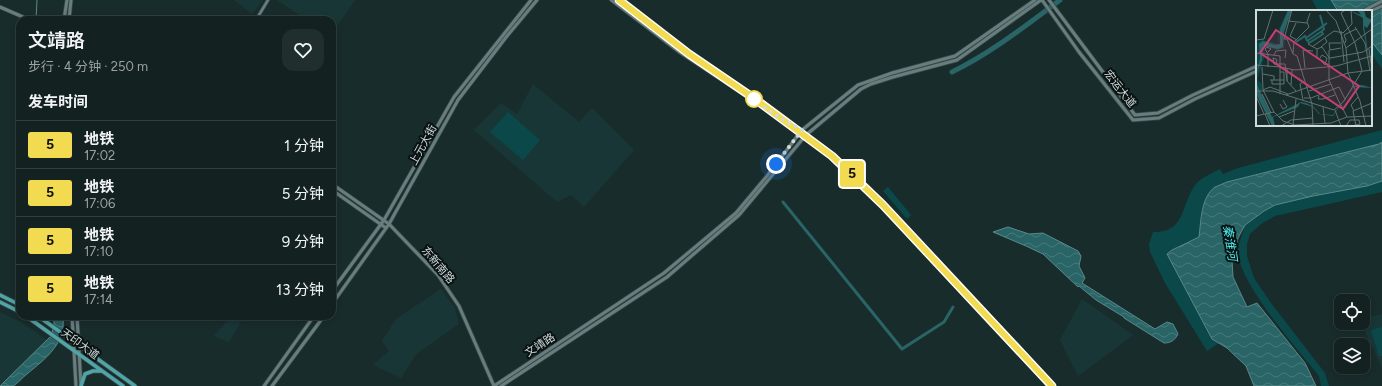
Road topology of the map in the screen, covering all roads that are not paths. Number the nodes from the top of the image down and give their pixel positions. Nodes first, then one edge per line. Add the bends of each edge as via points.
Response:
1 (67, 0) edge
2 (71, 0) edge
3 (268, 0) edge
4 (531, 0) edge
5 (538, 0) edge
6 (611, 0) edge
7 (1035, 0) edge
8 (1042, 0) edge
9 (1382, 1) edge
10 (1050, 2) edge
11 (1382, 6) edge
12 (0, 7) edge
13 (1365, 10) edge
14 (1372, 11) edge
15 (21, 16) edge
16 (65, 16) edge
17 (69, 16) edge
18 (258, 16) edge
19 (1256, 66) edge
20 (1256, 71) edge
21 (802, 130) junction
22 (336, 187) edge
23 (336, 193) edge
24 (384, 220) junction
25 (381, 224) junction
26 (389, 224) junction
27 (386, 228) junction
28 (336, 286) edge
29 (0, 295) edge
30 (336, 298) edge
31 (0, 302) edge
32 (16, 303) edge
33 (16, 310) edge
34 (32, 320) edge
35 (44, 320) edge
36 (72, 320) edge
37 (77, 320) edge
38 (311, 320) edge
39 (321, 320) edge
40 (74, 343) junction
41 (79, 347) junction
42 (75, 352) junction
43 (80, 355) junction
44 (103, 371) junction
45 (76, 386) edge
46 (81, 386) edge
47 (123, 386) edge
48 (135, 386) edge
49 (264, 386) edge
50 (272, 386) edge
51 (494, 386) edge
52 (501, 386) edge

1 - 16 main road
2 - 17 main road
3 - 18 street
4 - 24 main road, 上元大街 via 454,97
5 - 26 main road, 上元大街 via 458,100
6 - 21 street via 679,52
7 - 21 main road, 文靖路 via 955,56 858,85
8 - 20 main road, 宏运大道 via 1133,120 1159,118
8 - 52 main road, 文靖路 via 957,60 893,76 861,89 806,135 739,216 667,277
9 - 13 main road
10 - 19 main road, 宏运大道 via 1135,115 1158,113
11 - 14 main road
12 - 15 main road
21 - 51 main road, 文靖路 via 736,213 664,274
22 - 24 main road, 东新南路
23 - 25 main road
24 - 25 main road, 上元大街
24 - 26 main road, 东新南路
25 - 27 main road
25 - 28 main road, 上元大街
26 - 27 main road, 上元大街
26 - 51 main road, 东新南路 via 438,275 459,306
27 - 30 main road, 上元大街
29 - 32 main road
31 - 33 main road
34 - 42 main road, 天印大道
35 - 40 main road, 天印大道
36 - 40 main road
37 - 41 main road
38 - 49 main road
39 - 50 main road
40 - 41 main road, 天印大道
40 - 42 main road
41 - 43 main road
41 - 48 main road, 天印大道
42 - 43 main road, 天印大道
42 - 45 main road
43 - 44 main road, 天印大道
43 - 46 main road
44 - 46 main road via 88,373 83,377
44 - 47 main road, 天印大道

